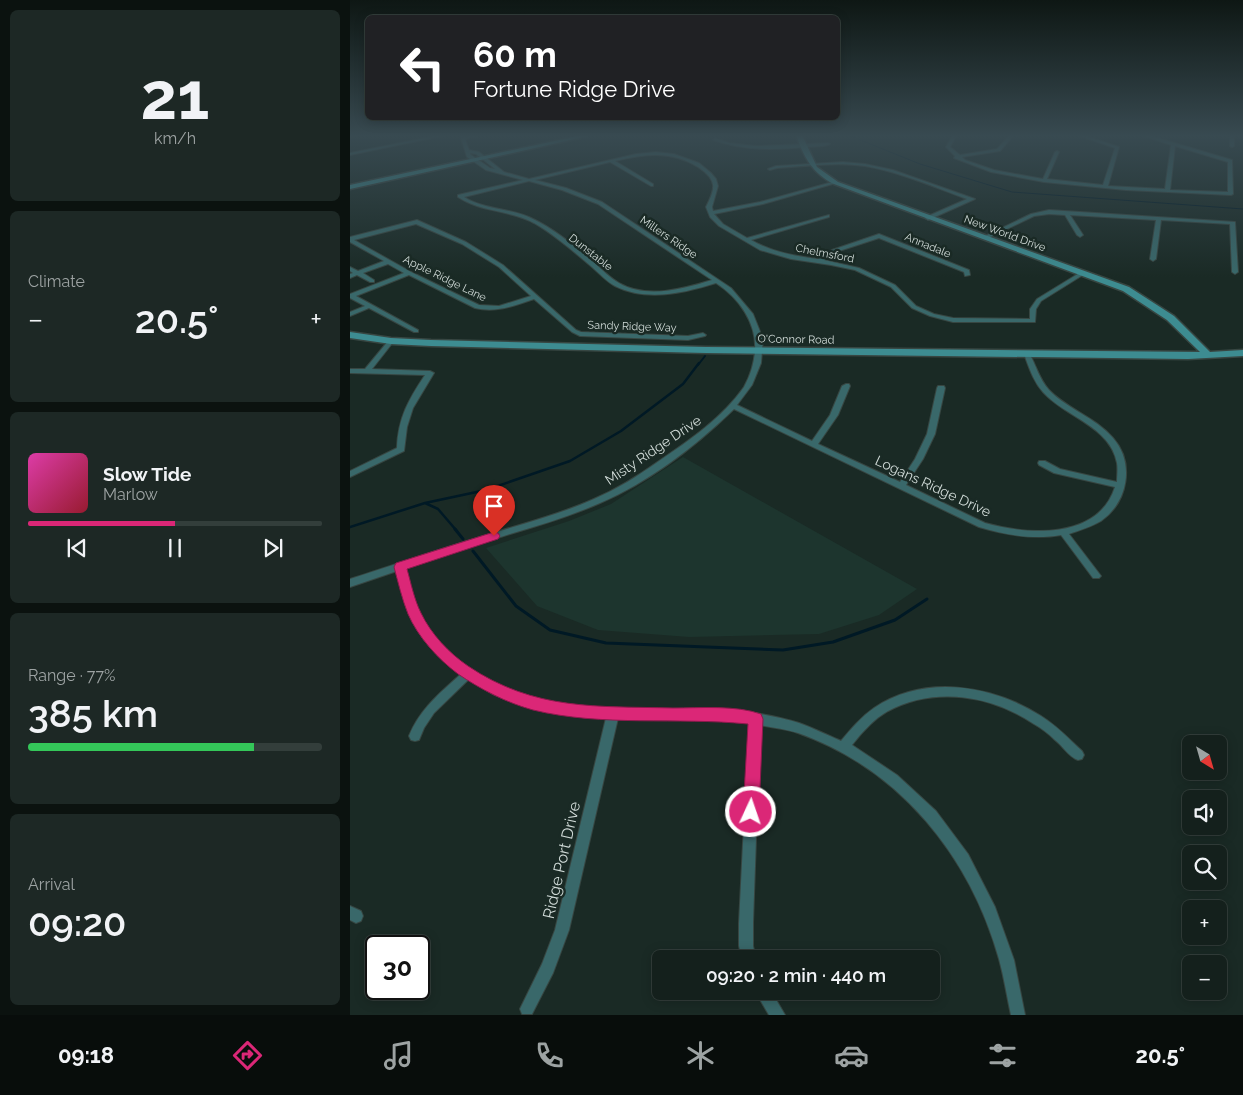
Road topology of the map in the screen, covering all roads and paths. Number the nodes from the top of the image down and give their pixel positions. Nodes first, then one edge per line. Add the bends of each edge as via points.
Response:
1 (371, 182) edge
2 (521, 182) edge
3 (533, 182) edge
4 (647, 182) edge
5 (714, 182) edge
6 (833, 182) edge
7 (835, 182) edge
8 (921, 182) edge
9 (1050, 182) edge
10 (1106, 182) edge
11 (1168, 182) edge
12 (1231, 182) edge
13 (651, 185) dead end
14 (1105, 186) junction
15 (350, 187) edge
16 (1167, 190) junction
17 (1066, 212) junction
18 (711, 213) junction
19 (826, 216) dead end
20 (928, 218) junction
21 (1159, 218) junction
22 (1080, 235) dead end
23 (879, 236) joint
24 (984, 238) junction
25 (350, 239) edge
26 (747, 240) junction
27 (1153, 259) dead end
28 (819, 261) junction
29 (388, 262) junction
30 (350, 270) edge
31 (1235, 272) dead end
32 (358, 273) junction
33 (409, 273) junction
34 (1084, 273) junction
35 (966, 275) dead end
36 (350, 276) edge
37 (372, 281) dead end
38 (716, 281) junction
39 (350, 296) edge
40 (534, 296) junction
41 (370, 306) junction
42 (350, 314) edge
43 (416, 331) dead end
44 (350, 335) edge
45 (703, 335) dead end
46 (391, 341) junction
47 (760, 351) junction
48 (1027, 354) junction
49 (1243, 354) edge
50 (1208, 356) junction
51 (350, 371) edge
52 (367, 371) junction
53 (846, 386) dead end
54 (941, 388) dead end
55 (734, 406) junction
56 (814, 444) junction
57 (1042, 463) dead end
58 (350, 474) edge
59 (1121, 486) junction
60 (901, 487) junction
61 (1063, 532) junction
62 (400, 567) junction
63 (1096, 576) dead end
64 (350, 583) edge
65 (468, 674) junction
66 (612, 714) junction
67 (755, 719) junction
68 (416, 736) dead end
69 (843, 747) junction
70 (1078, 755) dead end
71 (747, 950) edge
72 (768, 1000) edge
73 (527, 1009) dead end
74 (778, 1015) edge
75 (1018, 1015) edge

1 - 15 main road
2 - 38 street, Dunstable via 460,196 469,202 512,211 534,220 625,288 667,293
3 - 38 street, Millers Ridge via 564,189 600,203
4 - 13 street
5 - 18 street via 716,186 709,202
6 - 18 street via 761,203
7 - 20 main road, New World Drive
8 - 20 street via 972,199
9 - 14 street
10 - 14 street
11 - 16 street
12 - 16 street via 1231,194
14 - 16 street
17 - 21 street
17 - 22 street
17 - 24 street via 1033,215
18 - 26 street, Chelmsford via 721,225
19 - 26 street
20 - 24 main road, New World Drive
21 - 27 street
21 - 31 street via 1234,223
23 - 28 street via 834,250
23 - 35 street, Annadale via 967,271
24 - 34 main road, New World Drive
25 - 29 street, Apple Ridge Lane
25 - 40 street, Sandy Ridge Way via 417,222 480,252
26 - 28 street, Chelmsford via 780,255
28 - 34 street, Chelmsford via 848,267 890,284 914,307 932,315 959,320 1034,321 1033,309 1039,300
29 - 32 street
29 - 33 street, Apple Ridge Lane
30 - 32 street
32 - 36 street
32 - 37 street
33 - 39 street
33 - 40 street, Apple Ridge Lane via 486,310
34 - 50 main road, New World Drive via 1157,306 1179,323
38 - 47 street, Millers Ridge via 748,309 759,335
39 - 41 street
40 - 45 street, Sandy Ridge Way via 560,323 587,335 688,338
41 - 42 street
41 - 43 street
44 - 46 main road, O'Connor Road
46 - 47 main road, O'Connor Road
46 - 52 street
47 - 48 main road, O'Connor Road
47 - 55 street, Misty Ridge Drive via 753,378
48 - 50 main road, O'Connor Road
48 - 59 street, Logans Ridge Drive via 1038,381 1048,394 1096,427 1116,447 1123,466
49 - 50 main road, O'Connor Road
51 - 52 street
52 - 58 street via 430,373 404,417 401,449
53 - 56 street via 834,415
54 - 60 street via 931,434
55 - 56 street, Logans Ridge Drive
55 - 62 street, Misty Ridge Drive via 689,446 600,500
56 - 60 street, Logans Ridge Drive
57 - 59 street
59 - 61 street, Logans Ridge Drive via 1116,500 1101,517
60 - 61 street, Logans Ridge Drive via 993,528 1027,534
61 - 63 street
62 - 64 street, Misty Ridge Drive
62 - 65 street via 415,614 426,634
65 - 66 street via 532,704
65 - 68 street via 418,723
66 - 67 street via 720,715
66 - 73 street, Ridge Port Drive via 562,930 548,968
67 - 69 street via 801,729
67 - 71 street
69 - 70 street via 865,722 896,702 919,695 957,692 1009,704 1047,724
69 - 75 street via 876,765 899,783 942,827 960,853 995,923 1006,956
72 - 74 street

